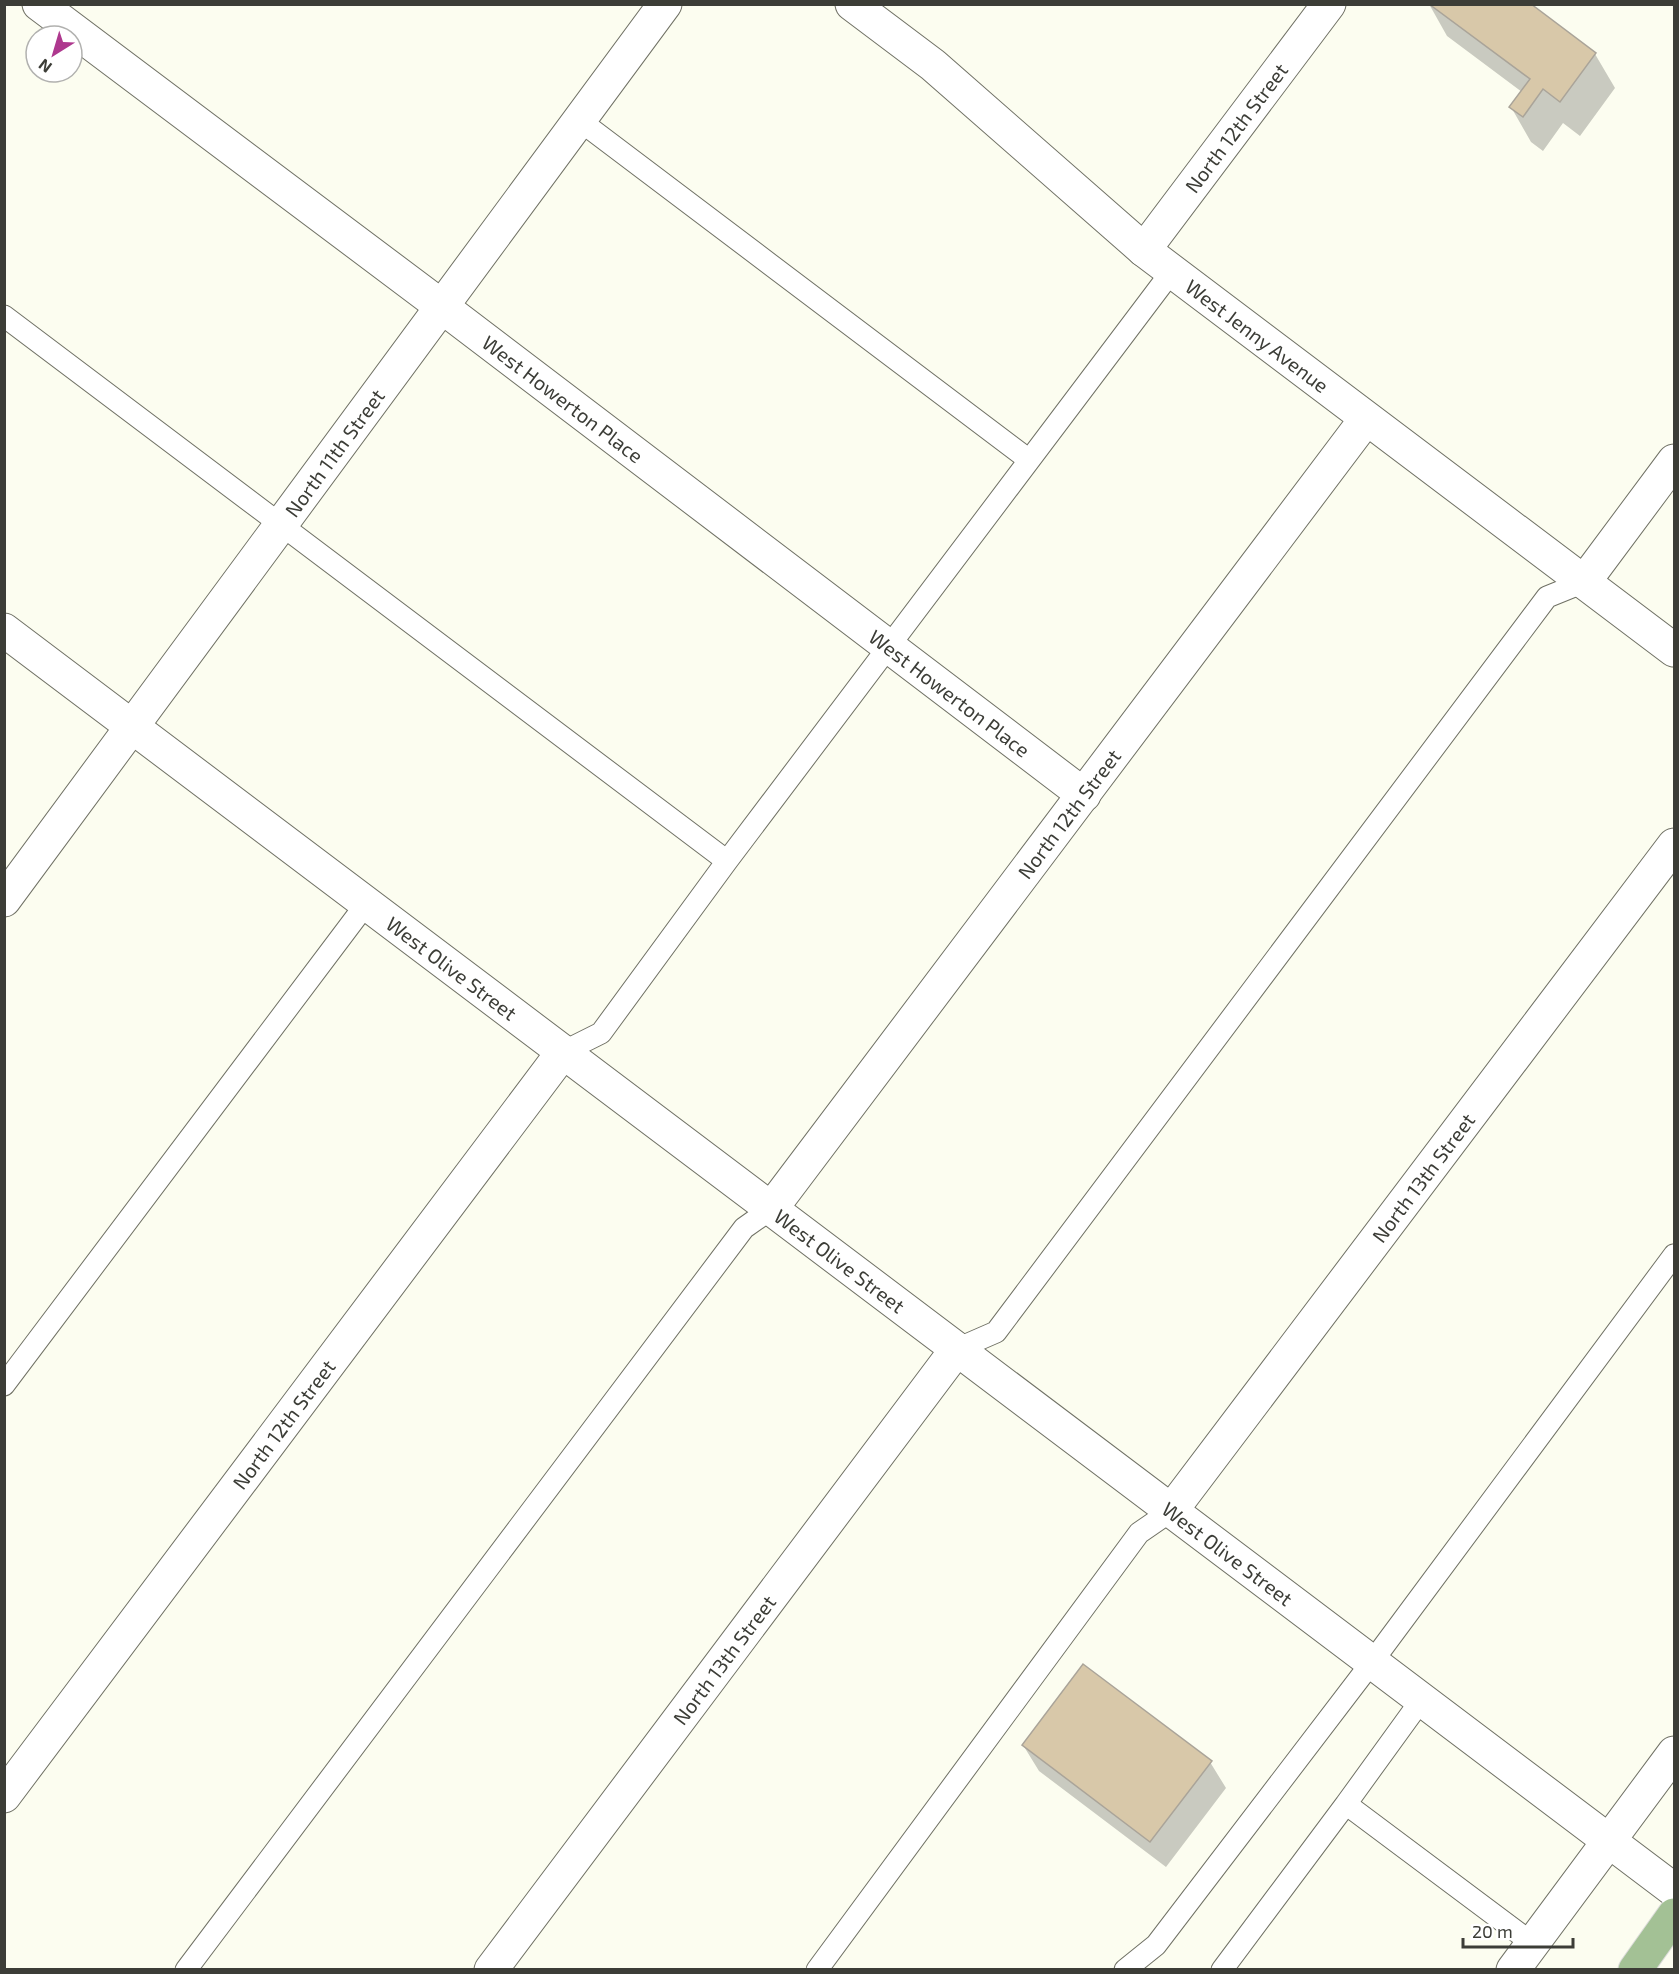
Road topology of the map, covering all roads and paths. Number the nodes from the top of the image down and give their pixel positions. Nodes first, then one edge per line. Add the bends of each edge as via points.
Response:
1 (39, 4) edge
2 (665, 4) edge
3 (852, 4) edge
4 (1329, 4) edge
5 (579, 120) junction
6 (1144, 250) junction
7 (1172, 271) junction
8 (441, 306) junction
9 (4, 316) edge
10 (1366, 419) junction
11 (1029, 460) junction
12 (1674, 461) edge
13 (281, 525) junction
14 (1584, 582) junction
15 (4, 630) edge
16 (889, 647) junction
17 (1674, 650) edge
18 (134, 727) junction
19 (1084, 795) junction
20 (1674, 845) edge
21 (727, 861) junction
22 (4, 900) edge
23 (366, 904) junction
24 (563, 1052) junction
25 (771, 1209) junction
26 (1674, 1255) edge
27 (957, 1349) junction
28 (4, 1385) edge
29 (1171, 1510) junction
30 (1372, 1662) junction
31 (1422, 1699) junction
32 (1674, 1753) edge
33 (4, 1796) edge
34 (1346, 1804) junction
35 (1609, 1840) junction
36 (1674, 1890) edge
37 (1674, 1915) edge
38 (1532, 1943) junction
39 (186, 1970) edge
40 (491, 1970) edge
41 (817, 1970) edge
42 (1125, 1970) edge
43 (1222, 1970) edge
44 (1513, 1970) edge
45 (1635, 1970) edge

1 - 8 street, West Howerton Place
2 - 5 street, North 11th Street
3 - 6 street, West Jenny Avenue via 933,65
4 - 6 street, North 12th Street
5 - 8 street, North 11th Street
5 - 11 lane
6 - 7 street, West Jenny Avenue
7 - 10 street, West Jenny Avenue
7 - 11 lane
8 - 13 street, North 11th Street
8 - 16 street, West Howerton Place
9 - 13 lane
10 - 14 street, West Jenny Avenue
10 - 19 street, North 12th Street
11 - 16 lane
12 - 14 street
13 - 18 street, North 11th Street
13 - 21 lane
14 - 17 street, West Jenny Avenue
14 - 27 lane via 1547,597 996,1332
15 - 18 street, West Olive Street
16 - 19 street, West Howerton Place
16 - 21 lane
18 - 22 street, North 11th Street
18 - 23 street, West Olive Street
19 - 25 street, North 12th Street
20 - 29 street, North 13th Street
21 - 24 lane via 601,1033
23 - 24 street, West Olive Street
23 - 28 lane
24 - 25 street, West Olive Street
24 - 33 street, North 12th Street
25 - 27 street, West Olive Street
25 - 39 lane via 744,1228
26 - 30 lane
27 - 29 street, West Olive Street
27 - 40 street, North 13th Street
29 - 30 street, West Olive Street
29 - 41 lane via 1139,1533
30 - 31 street, West Olive Street
30 - 42 lane via 1156,1946
31 - 34 lane
31 - 35 street, West Olive Street
32 - 35 street
34 - 38 lane
34 - 43 lane
35 - 36 street, West Olive Street
35 - 38 street
37 - 45 main road
38 - 44 street

